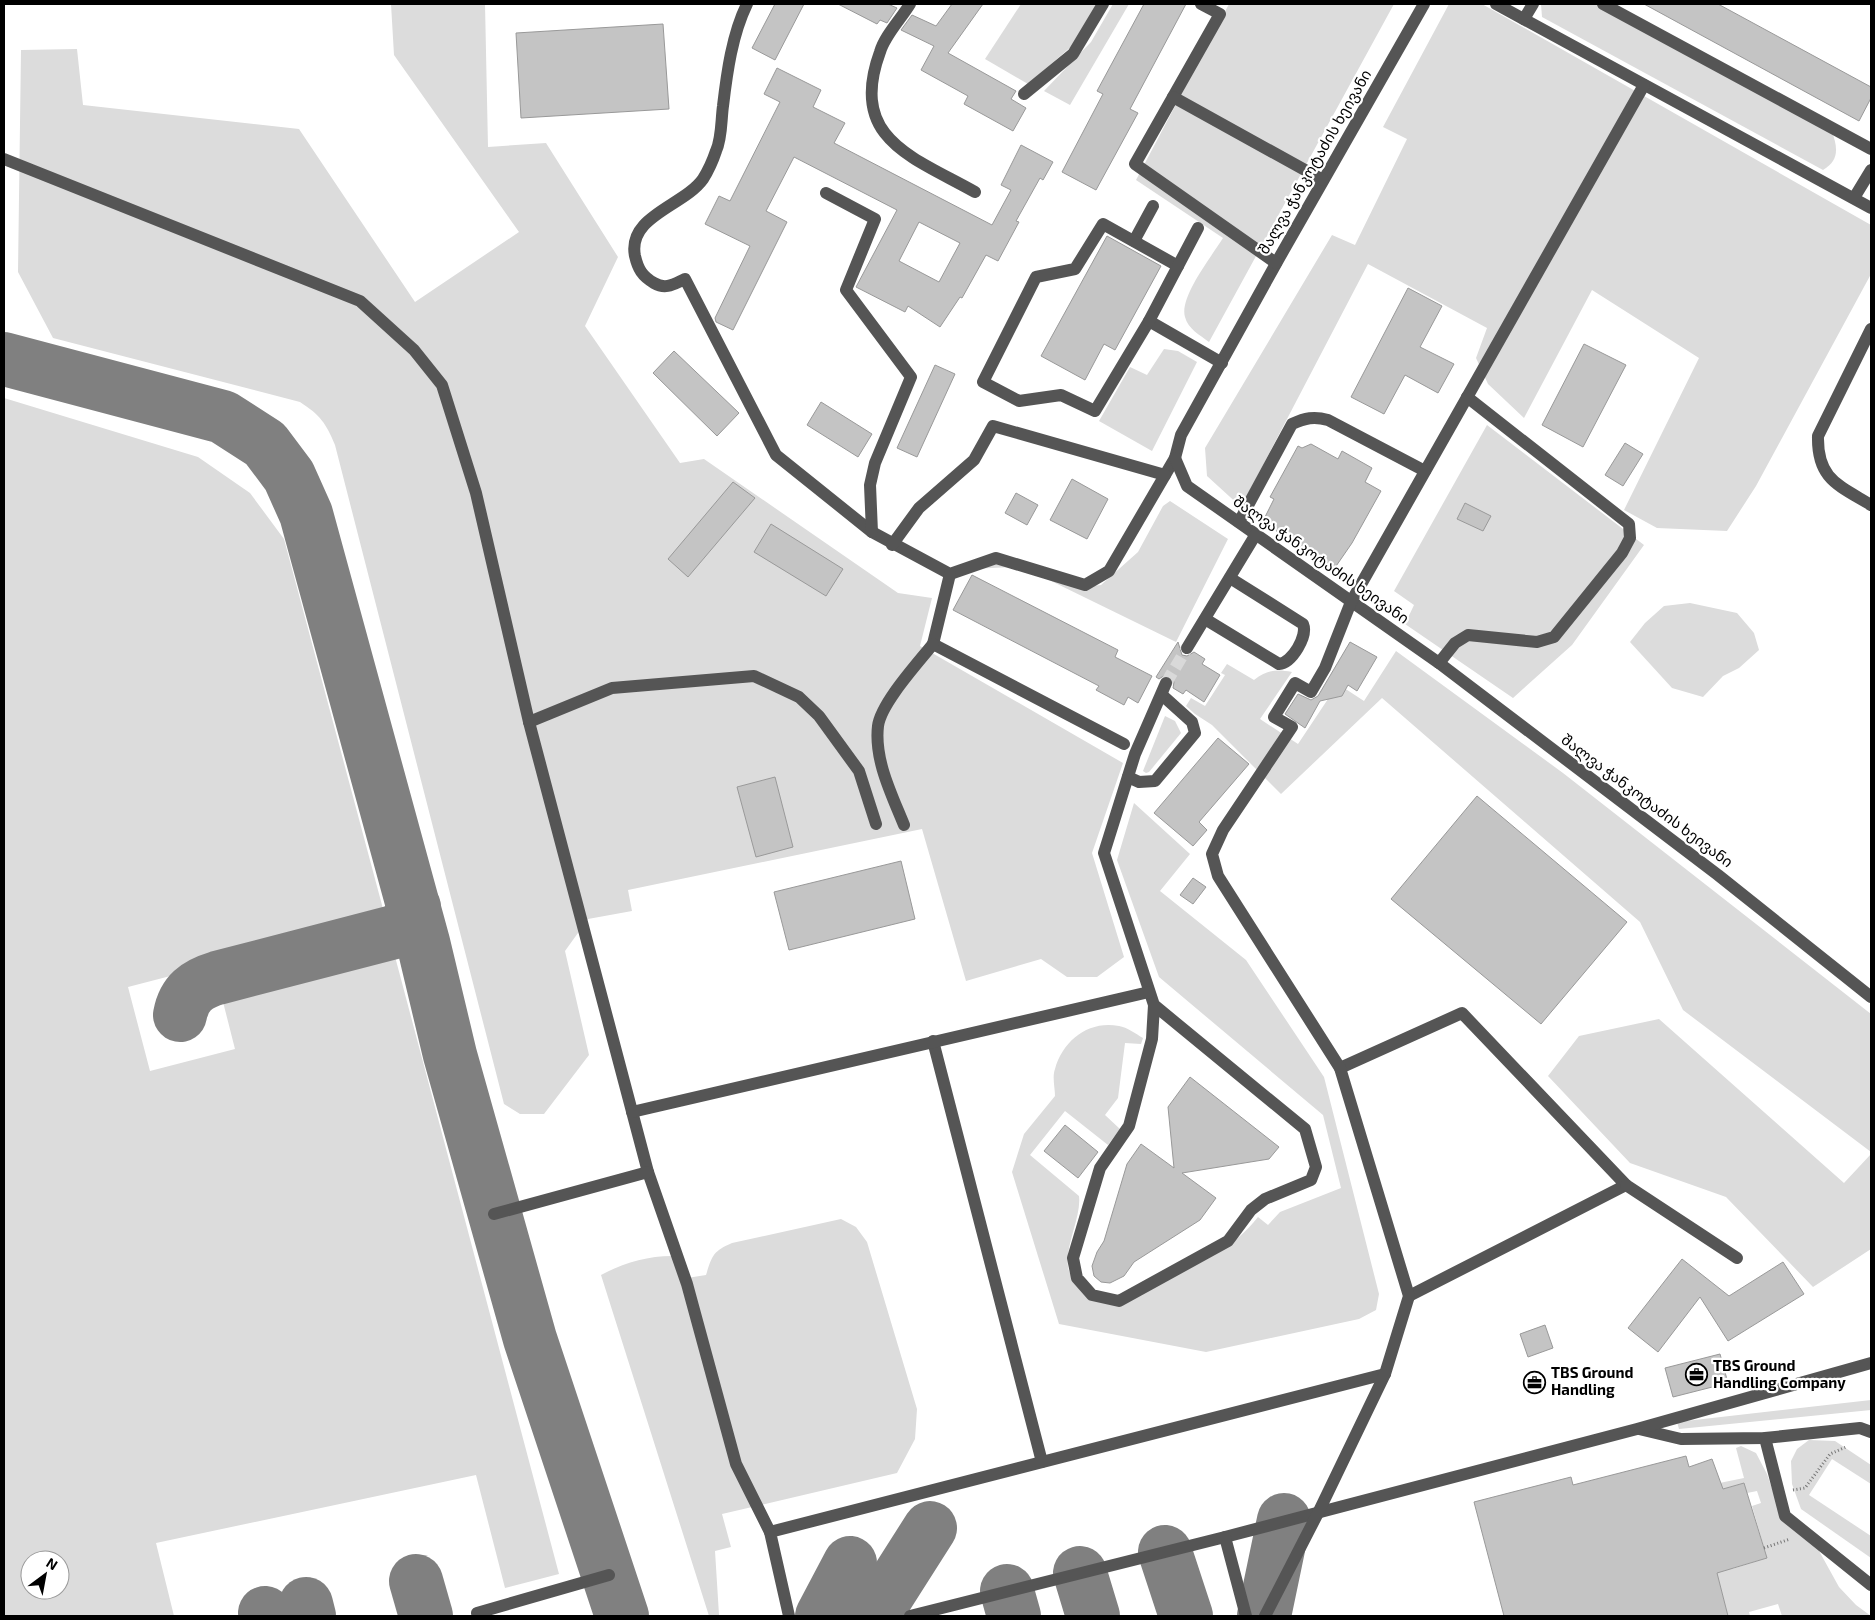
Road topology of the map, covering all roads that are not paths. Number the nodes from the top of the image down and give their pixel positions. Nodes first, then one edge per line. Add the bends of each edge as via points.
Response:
1 (747, 4) edge
2 (910, 4) edge
3 (1103, 4) edge
4 (1202, 4) edge
5 (1424, 4) edge
6 (1496, 4) edge
7 (1532, 4) edge
8 (1603, 4) edge
9 (1524, 19) junction
10 (1644, 85) junction
11 (1024, 94) dead end
12 (1173, 97) junction
13 (1871, 149) edge
14 (4, 158) edge
15 (1871, 170) edge
16 (1323, 180) junction
17 (976, 192) dead end
18 (826, 193) dead end
19 (1854, 198) junction
20 (1153, 206) dead end
21 (1871, 208) edge
22 (1198, 228) dead end
23 (1134, 242) junction
24 (1276, 263) junction
25 (1178, 266) junction
26 (1148, 321) junction
27 (1871, 329) edge
28 (1222, 363) junction
29 (1467, 397) junction
30 (1175, 458) junction
31 (1425, 471) junction
32 (1165, 474) junction
33 (1871, 505) edge
34 (1238, 522) junction
35 (872, 532) junction
36 (1256, 534) junction
37 (892, 545) junction
38 (950, 574) junction
39 (1230, 578) junction
40 (1351, 602) junction
41 (1205, 619) junction
42 (933, 644) junction
43 (1187, 648) tunnel mouth
44 (1439, 663) junction
45 (530, 722) junction
46 (1124, 744) dead end
47 (1128, 777) junction
48 (876, 824) dead end
49 (904, 825) dead end
50 (1149, 992) junction
51 (1871, 997) edge
52 (1154, 1005) junction
53 (933, 1041) junction
54 (1340, 1068) junction
55 (632, 1112) junction
56 (648, 1172) junction
57 (1626, 1185) junction
58 (494, 1214) dead end
59 (1737, 1258) dead end
60 (1409, 1296) junction
61 (1871, 1364) edge
62 (1385, 1374) junction
63 (1637, 1429) junction
64 (1871, 1432) edge
65 (1765, 1438) junction
66 (1042, 1462) junction
67 (1319, 1511) junction
68 (770, 1532) junction
69 (1226, 1537) junction
70 (609, 1575) dead end
71 (1871, 1585) edge
72 (476, 1613) dead end
73 (789, 1616) edge
74 (910, 1616) edge
75 (1246, 1616) edge
76 (1265, 1616) edge

1 - 35 street via 727,69 717,150 703,179 641,227 636,235 634,251 638,268 646,279 660,286 670,287 685,279 776,455
2 - 17 street via 880,51 871,88 872,110 881,130 899,149
3 - 11 street via 1073,54
4 - 12 street via 1220,14
5 - 16 street, შალვა ჭანკოტაძის ხეივანი
6 - 9 street
7 - 9 street
8 - 13 street
9 - 10 street
10 - 19 street
10 - 29 street
12 - 16 street
12 - 24 street via 1135,164
14 - 45 street via 360,301 414,350 442,385 473,484
15 - 19 street
16 - 24 street, შალვა ჭანკოტაძის ხეივანი
18 - 35 street via 875,218 846,290 911,377 875,462 870,485
19 - 21 street
20 - 23 street
22 - 25 street
23 - 25 street
23 - 26 street via 1103,224 1075,269 1036,277 983,382 1019,401 1061,395 1095,411
24 - 28 street, შალვა ჭანკოტაძის ხეივანი
25 - 26 street
26 - 28 street
27 - 33 street via 1818,436 1823,470 1836,484
28 - 30 street, შალვა ჭანკოტაძის ხეივანი via 1182,435
29 - 31 street
29 - 44 street via 1628,524 1630,538 1622,553 1554,637 1537,642 1468,635 1455,643
30 - 32 street
30 - 34 street, შალვა ჭანკოტაძის ხეივანი via 1187,486
31 - 34 street via 1328,420 1303,418 1292,424
31 - 40 street
32 - 37 street via 993,426 974,460 919,508
32 - 38 street via 1109,571 1085,584 996,558
34 - 36 street, შალვა ჭანკოტაძის ხეივანი
35 - 37 street
36 - 39 street
36 - 40 street, შალვა ჭანკოტაძის ხეივანი
37 - 38 street
38 - 42 street
39 - 41 street
39 - 41 street via 1303,624 1304,637 1289,660 1279,664
40 - 44 street, შალვა ჭანკოტაძის ხეივანი
40 - 54 street via 1325,668 1311,692 1294,683 1274,717 1292,727 1223,830 1212,854 1218,876
41 - 43 street
42 - 46 street
42 - 49 street via 891,698 878,725 881,768
44 - 51 street, შალვა ჭანკოტაძის ხეივანი via 1718,875
45 - 48 street via 612,688 754,676 800,697 819,716 859,771
45 - 55 street
47 - 47 street via 1135,754 1164,689 1192,722 1195,733 1155,781 1139,782
47 - 50 street via 1104,853
50 - 52 street
50 - 53 street
52 - 52 street via 1305,1129 1316,1167 1311,1180 1265,1199 1251,1210 1228,1241 1119,1301 1111,1301 1092,1295 1077,1278 1073,1258 1100,1168 1129,1126 1152,1039
53 - 55 street
53 - 66 street
54 - 57 street via 1462,1013
54 - 60 street
55 - 56 street
56 - 58 street
56 - 68 street via 687,1284 736,1464
57 - 59 street
57 - 60 street
60 - 62 street
61 - 63 street
62 - 66 street
62 - 67 street
63 - 65 street via 1681,1439
63 - 67 street
64 - 65 street via 1860,1428
65 - 71 street via 1785,1516
66 - 68 street
67 - 69 street
67 - 76 street
68 - 73 street
69 - 74 street
69 - 75 street
70 - 72 street

